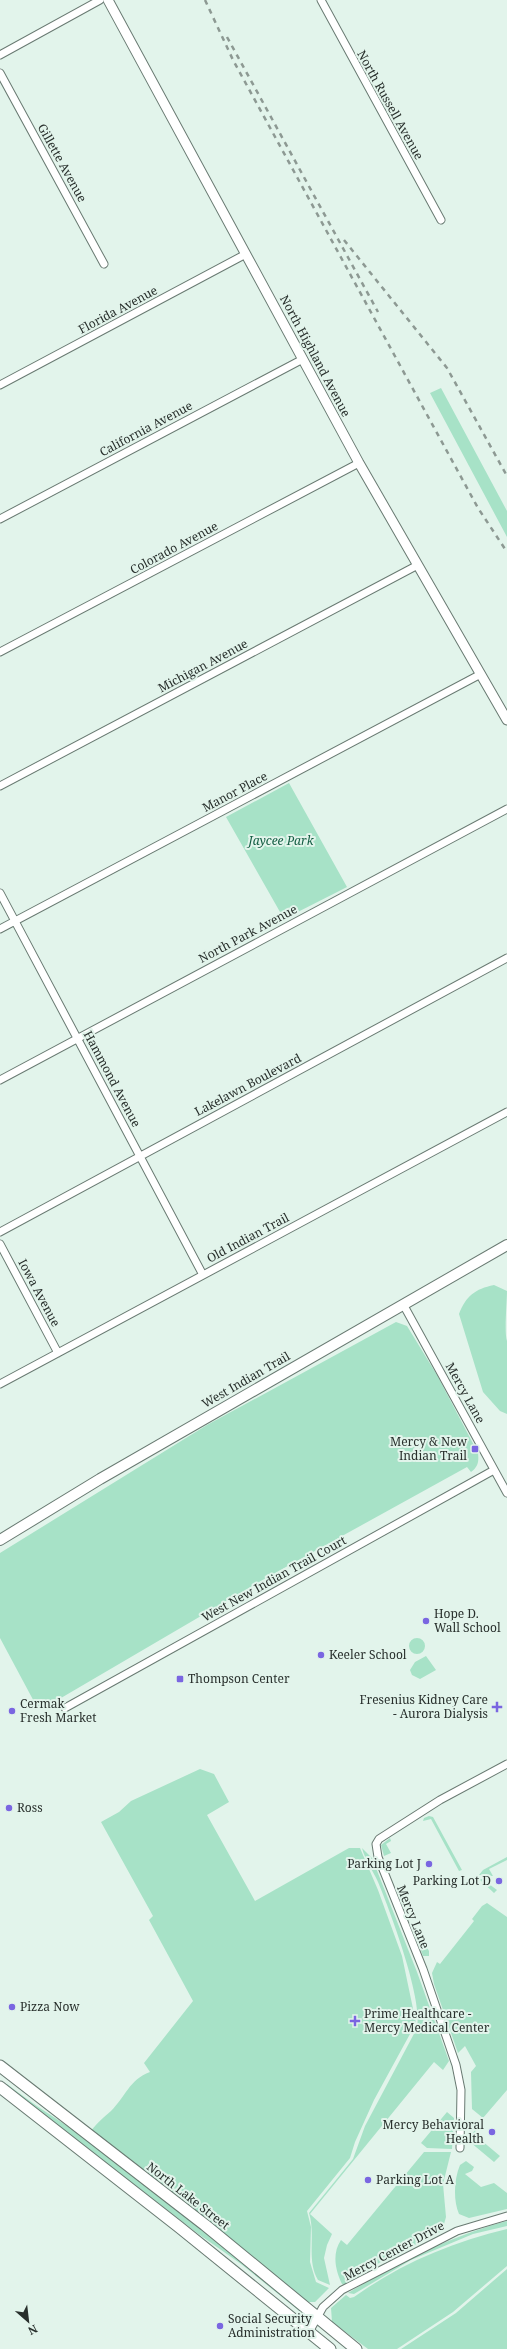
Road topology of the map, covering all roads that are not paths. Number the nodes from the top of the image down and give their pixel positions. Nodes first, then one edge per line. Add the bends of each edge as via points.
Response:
1 (100, 0) edge
2 (108, 0) edge
3 (320, 0) edge
4 (0, 55) edge
5 (0, 73) edge
6 (441, 220) dead end
7 (246, 254) junction
8 (104, 264) dead end
9 (303, 359) junction
10 (0, 385) edge
11 (359, 463) junction
12 (0, 519) edge
13 (416, 566) junction
14 (0, 652) edge
15 (480, 675) junction
16 (507, 720) edge
17 (0, 786) edge
18 (507, 809) edge
19 (0, 893) edge
20 (15, 921) junction
21 (0, 929) edge
22 (507, 958) edge
23 (78, 1038) junction
24 (0, 1080) edge
25 (507, 1112) edge
26 (140, 1156) junction
27 (0, 1232) edge
28 (0, 1244) edge
29 (507, 1245) edge
30 (203, 1275) junction
31 (403, 1304) junction
32 (58, 1353) junction
33 (0, 1384) edge
34 (494, 1470) junction
35 (507, 1493) edge
36 (0, 1540) edge
37 (65, 1708) dead end
38 (507, 1764) edge
39 (0, 2066) edge
40 (0, 2087) edge
41 (460, 2148) dead end
42 (507, 2216) edge
43 (317, 2317) junction
44 (309, 2332) junction
45 (330, 2349) edge
46 (356, 2349) edge

1 - 4 street
2 - 7 street, North Highland Avenue
3 - 6 street, North Russell Avenue
5 - 8 street, Gillette Avenue
7 - 9 street, North Highland Avenue
7 - 10 street, Florida Avenue
9 - 11 street, North Highland Avenue
9 - 12 street, California Avenue
11 - 13 street, North Highland Avenue
11 - 14 street, Colorado Avenue
13 - 15 street, North Highland Avenue
13 - 17 street, Michigan Avenue
15 - 16 street, North Highland Avenue
15 - 20 street, Manor Place
18 - 23 street, North Park Avenue
19 - 20 street, Hammond Avenue
20 - 21 street, Manor Place
20 - 23 street, Hammond Avenue
22 - 26 street, Lakelawn Boulevard
23 - 24 street, North Park Avenue
23 - 26 street, Hammond Avenue
25 - 30 street, Old Indian Trail
26 - 27 street, Lakelawn Boulevard
26 - 30 street, Hammond Avenue
28 - 32 street, Iowa Avenue
29 - 31 main road, West Indian Trail
30 - 32 street, Old Indian Trail
31 - 34 street, Mercy Lane
31 - 36 main road, West Indian Trail via 100,1479
32 - 33 street, Old Indian Trail
34 - 35 street, Mercy Lane
34 - 37 street, West New Indian Trail Court
38 - 41 street, Mercy Lane via 440,1800 379,1839 376,1844 378,1857 423,1969 456,2065 461,2090
39 - 43 main road, North Lake Street via 211,2230
40 - 44 main road via 180,2227
42 - 43 street, Mercy Center Drive via 457,2230 391,2263 336,2294
43 - 44 street, Mercy Center Drive
43 - 46 main road, North Lake Street
44 - 45 main road

